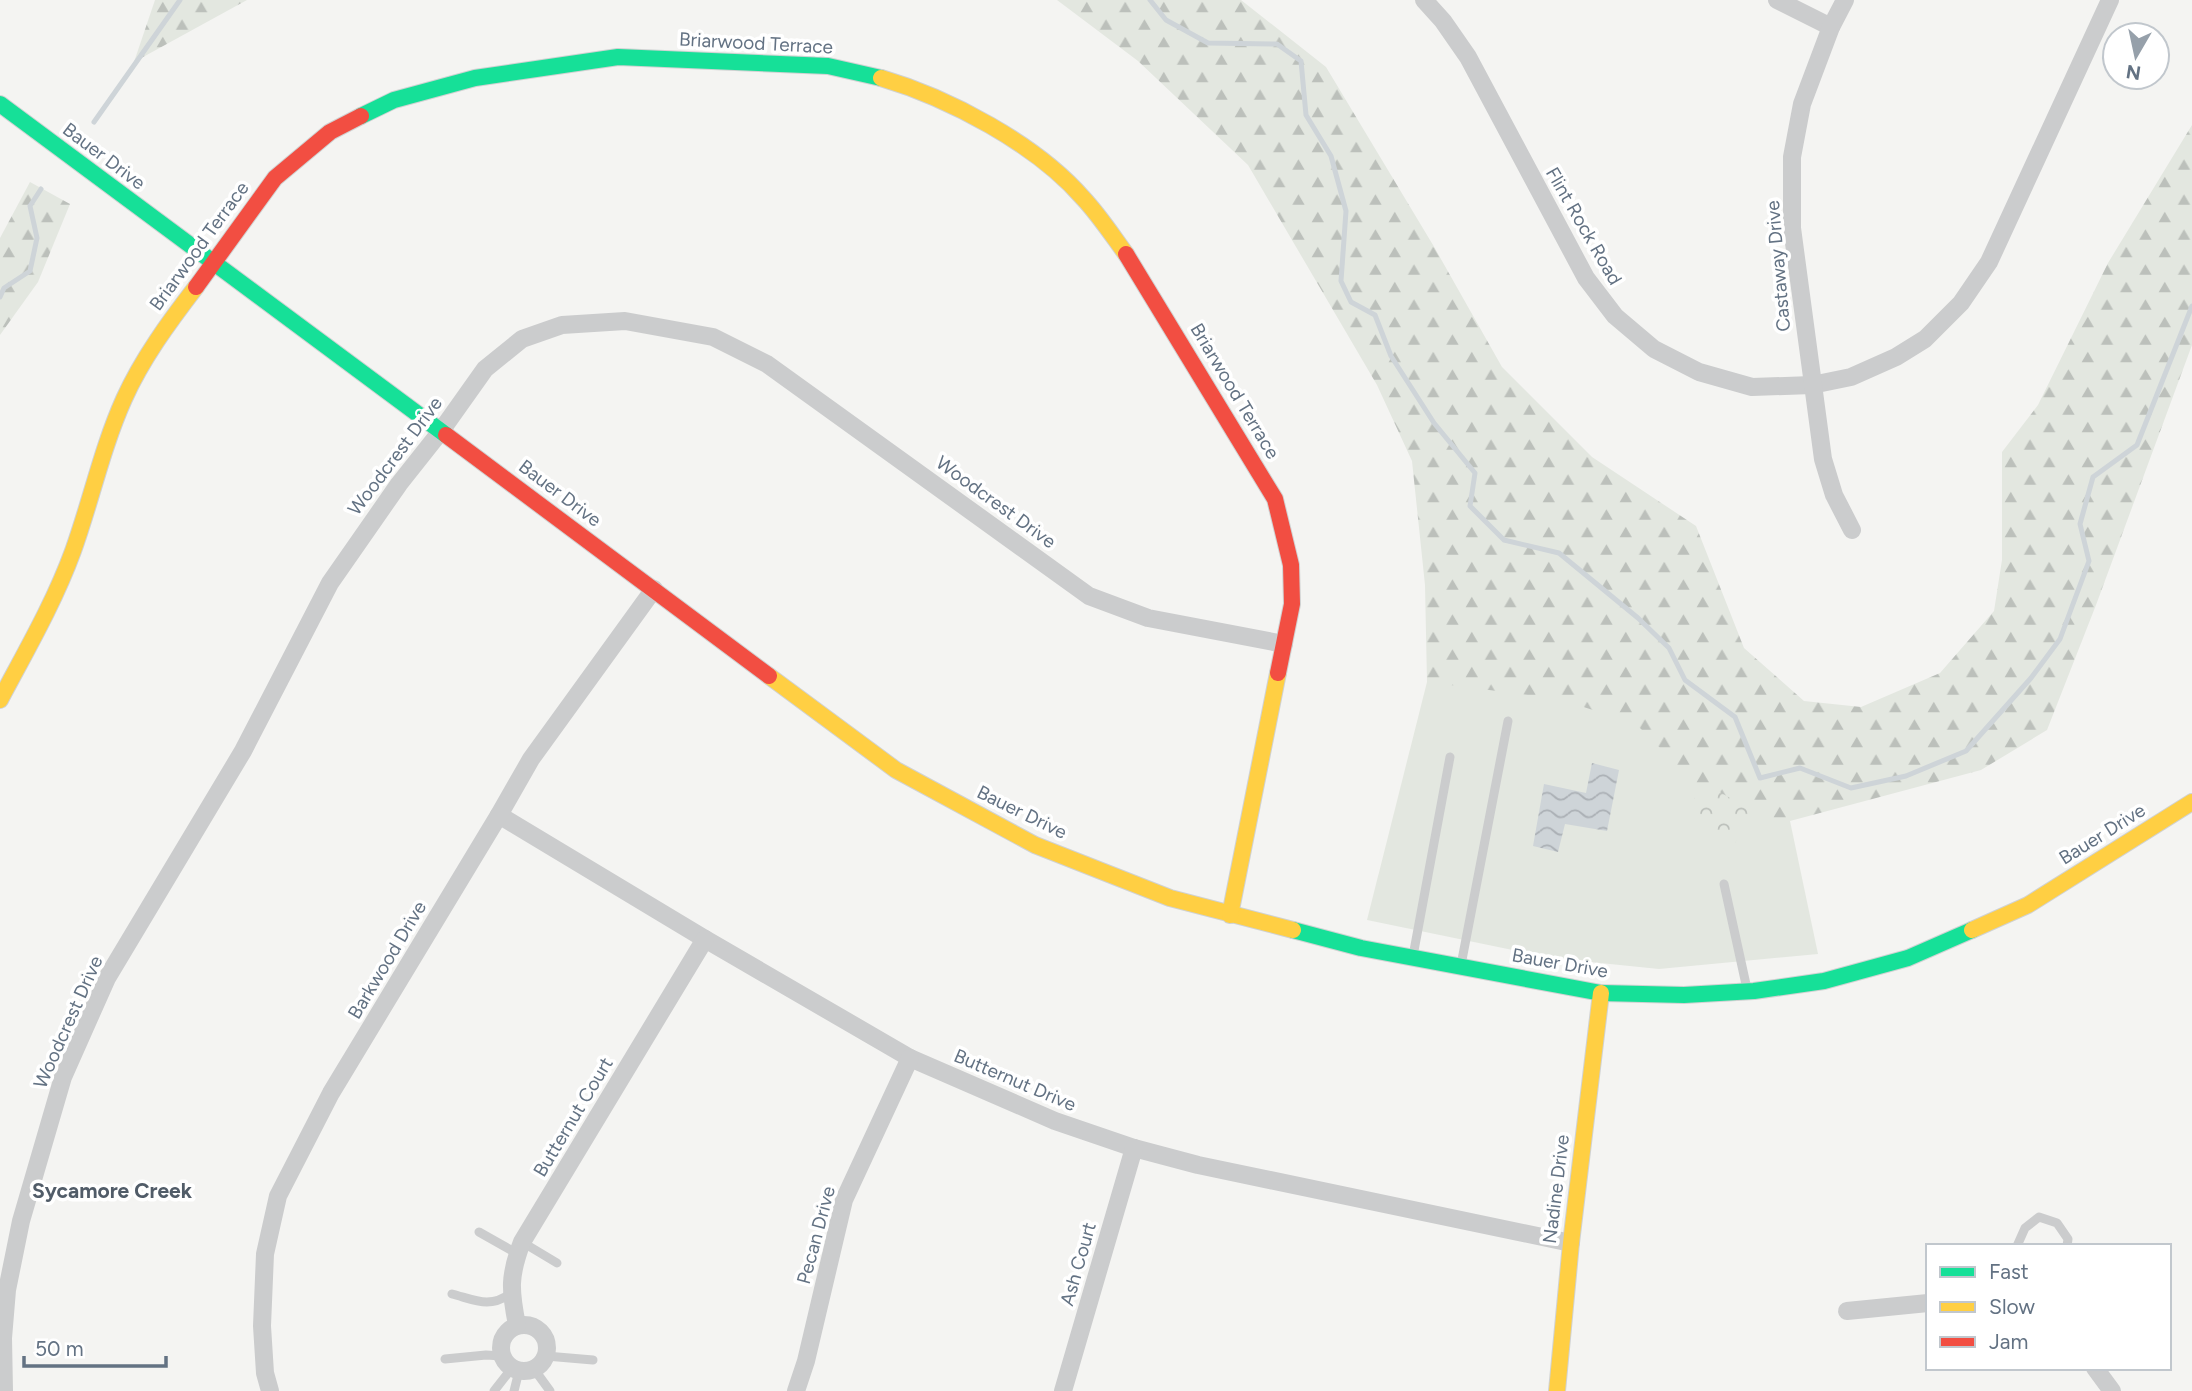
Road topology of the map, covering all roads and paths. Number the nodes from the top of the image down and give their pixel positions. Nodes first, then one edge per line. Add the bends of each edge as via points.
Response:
1 (1424, 0) edge
2 (1777, 0) edge
3 (1845, 0) edge
4 (2110, 0) edge
5 (1831, 27) junction
6 (0, 104) edge
7 (213, 263) junction
8 (1812, 385) junction
9 (441, 431) junction
10 (1852, 530) dead end
11 (654, 590) junction
12 (1284, 644) junction
13 (0, 700) edge
14 (1508, 721) dead end
15 (1450, 757) dead end
16 (2192, 802) edge
17 (499, 815) junction
18 (1724, 884) dead end
19 (1230, 915) junction
20 (705, 939) junction
21 (1412, 957) junction
22 (1461, 967) junction
23 (1747, 991) junction
24 (1601, 993) junction
25 (911, 1058) junction
26 (1134, 1148) junction
27 (479, 1232) dead end
28 (1570, 1243) junction
29 (2019, 1244) edge
30 (2067, 1244) edge
31 (520, 1248) junction
32 (557, 1263) dead end
33 (511, 1293) junction
34 (452, 1294) dead end
35 (1926, 1303) edge
36 (1847, 1311) dead end
37 (517, 1325) junction
38 (445, 1359) dead end
39 (593, 1360) dead end
40 (523, 1364) junction
41 (2096, 1370) edge
42 (4, 1391) edge
43 (270, 1391) edge
44 (494, 1391) edge
45 (514, 1391) edge
46 (550, 1391) edge
47 (796, 1391) edge
48 (1063, 1391) edge
49 (1557, 1391) edge
50 (2112, 1391) edge

1 - 8 street, Flint Rock Road via 1468,57 1586,278 1615,316 1654,349 1699,372 1752,387
2 - 5 street
3 - 5 street, Castaway Drive
4 - 8 street, Flint Rock Road via 1989,262 1961,303 1925,339 1896,357 1851,377
5 - 8 street, Castaway Drive via 1802,103 1792,157 1792,228
6 - 7 street, Bauer Drive
7 - 9 street, Bauer Drive
7 - 12 street, Briarwood Terrace via 275,178 330,132 394,100 475,78 618,57 828,66 915,88 976,117 1041,159 1083,197 1134,265 1275,499 1291,565 1292,604
7 - 13 street, Briarwood Terrace via 158,338 125,397 73,551 45,617
8 - 10 street, Castaway Drive via 1823,460
9 - 11 street, Bauer Drive
9 - 12 street, Woodcrest Drive via 485,369 522,338 562,325 625,321 713,337 767,364 1089,596 1148,618
9 - 42 street, Woodcrest Drive via 330,583 243,751 107,978 63,1077 21,1221 7,1290
11 - 17 street, Barkwood Drive via 531,759
11 - 19 street, Bauer Drive via 896,770 1035,845 1170,898
12 - 19 street, Briarwood Terrace
14 - 22 lane
15 - 21 lane
16 - 23 street, Bauer Drive via 2028,905 1909,958 1824,981
17 - 20 street, Butternut Drive
17 - 43 street, Barkwood Drive via 331,1093 278,1196 265,1254 262,1314
18 - 23 lane
19 - 21 street, Bauer Drive
20 - 25 street, Butternut Drive
20 - 31 street, Butternut Court
21 - 22 street, Bauer Drive
22 - 24 street, Bauer Drive
23 - 24 street, Bauer Drive
24 - 28 street, Nadine Drive
25 - 26 street, Butternut Drive via 1055,1121
25 - 47 street, Pecan Drive via 844,1200
26 - 28 street, Butternut Drive
26 - 48 street, Ash Court
27 - 31 lane
28 - 49 street, Nadine Drive
29 - 30 lane via 2025,1227 2039,1217 2057,1223
31 - 32 lane
31 - 33 street, Butternut Court via 513,1265
33 - 34 lane via 491,1302
33 - 37 street, Butternut Court
35 - 36 street
37 - 40 street via 505,1334 500,1349
37 - 40 street via 534,1326 546,1339
38 - 40 lane via 486,1355
39 - 40 lane
40 - 44 lane
40 - 45 lane
40 - 46 lane
41 - 50 street

